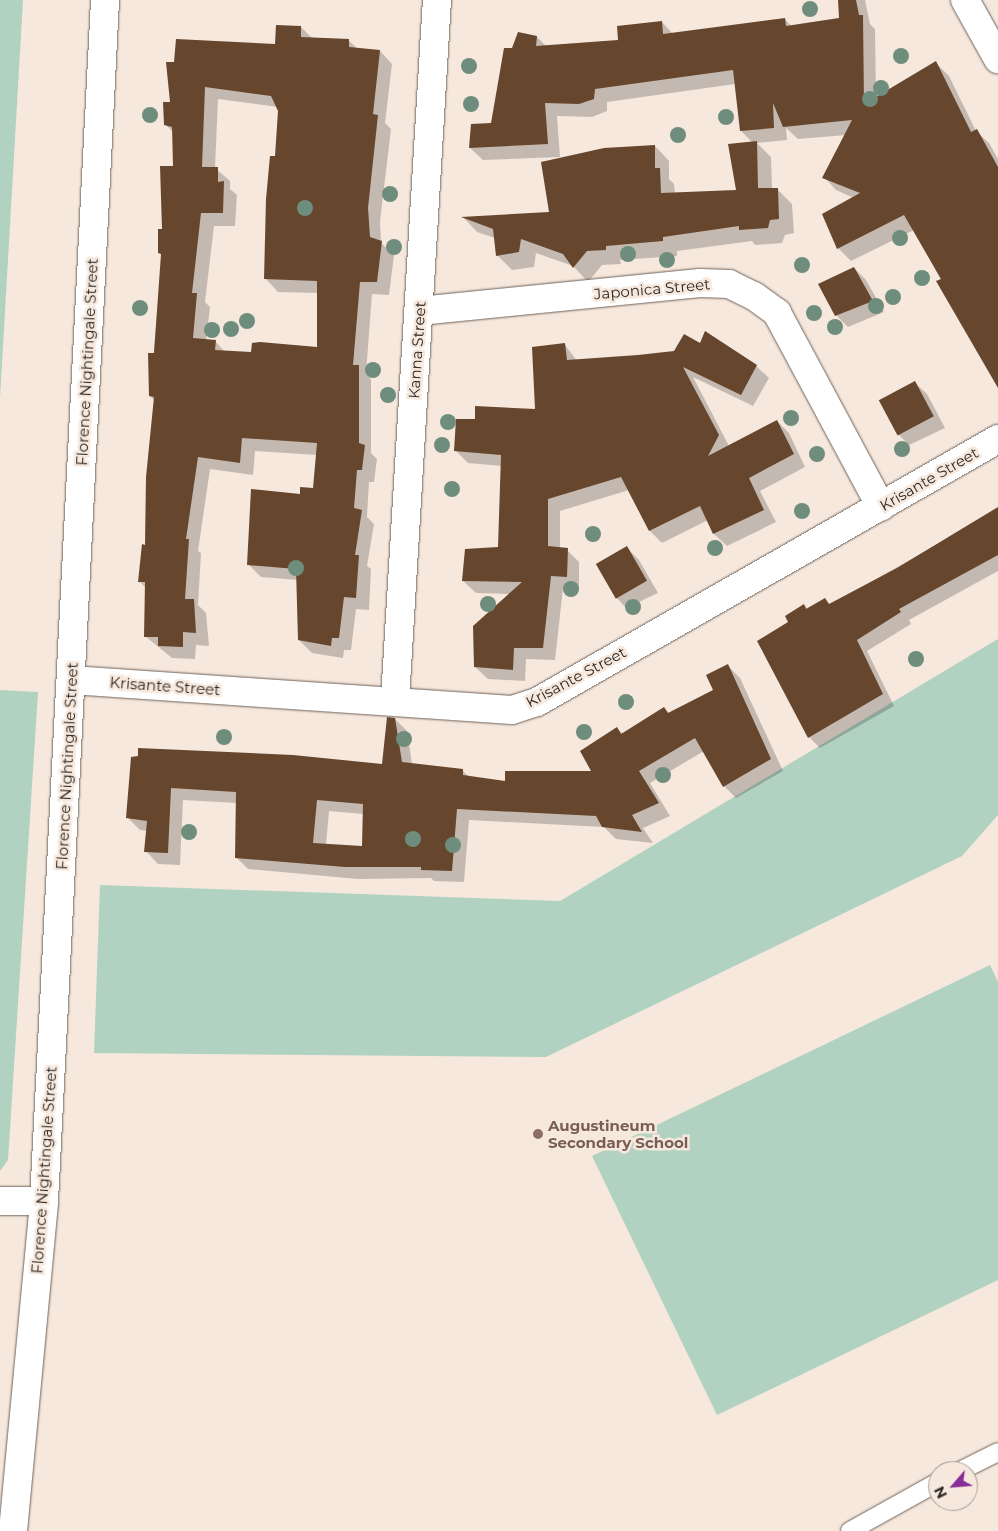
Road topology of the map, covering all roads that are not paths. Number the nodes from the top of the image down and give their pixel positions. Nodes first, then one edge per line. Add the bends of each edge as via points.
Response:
1 (105, 0) edge
2 (437, 0) edge
3 (965, 0) edge
4 (998, 59) edge
5 (419, 311) junction
6 (998, 439) edge
7 (881, 507) junction
8 (71, 680) junction
9 (395, 700) junction
10 (0, 1201) edge
11 (44, 1201) junction
12 (998, 1452) edge
13 (978, 1462) edge
14 (928, 1488) edge
15 (13, 1531) edge
16 (850, 1531) edge

1 - 8 street, Florence Nightingale Street
2 - 5 street, Kanna Street
3 - 4 street
5 - 7 street, Japonica Street via 700,282 729,284 754,296 777,313
5 - 9 street, Kanna Street
6 - 7 street, Krisante Street
7 - 9 street, Krisante Street via 538,702 512,710 484,710
8 - 9 street, Krisante Street
8 - 11 street, Florence Nightingale Street
10 - 11 street
11 - 15 street, Florence Nightingale Street
12 - 13 lane
14 - 16 lane

